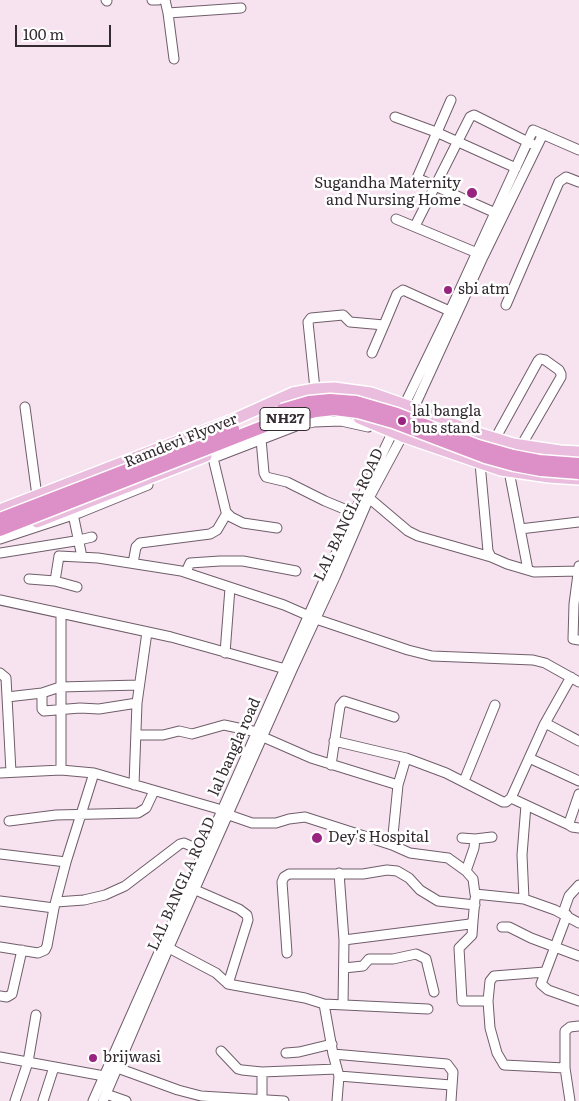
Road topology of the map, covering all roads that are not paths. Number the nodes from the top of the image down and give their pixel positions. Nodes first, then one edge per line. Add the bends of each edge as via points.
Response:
1 (152, 0) edge
2 (158, 0) edge
3 (165, 0) edge
4 (241, 8) dead end
5 (168, 13) junction
6 (174, 60) dead end
7 (451, 100) dead end
8 (395, 117) dead end
9 (436, 132) junction
10 (543, 134) junction
11 (457, 142) junction
12 (527, 142) junction
13 (537, 146) junction
14 (579, 150) edge
15 (516, 168) junction
16 (579, 182) edge
17 (435, 186) junction
18 (499, 215) junction
19 (396, 219) dead end
20 (415, 226) junction
21 (481, 254) junction
22 (506, 305) dead end
23 (453, 313) junction
24 (384, 325) junction
25 (372, 353) dead end
26 (315, 389) junction
27 (409, 406) junction
28 (25, 407) dead end
29 (396, 434) junction
30 (261, 439) junction
31 (495, 439) junction
32 (521, 446) junction
33 (579, 452) edge
34 (213, 458) junction
35 (480, 463) junction
36 (579, 464) edge
37 (509, 471) junction
38 (579, 473) edge
39 (579, 479) edge
40 (37, 496) junction
41 (369, 498) junction
42 (0, 510) edge
43 (227, 513) junction
44 (354, 513) junction
45 (73, 514) junction
46 (0, 519) edge
47 (579, 522) edge
48 (277, 528) dead end
49 (520, 529) junction
50 (0, 530) edge
51 (92, 536) dead end
52 (0, 538) edge
53 (78, 540) junction
54 (0, 553) edge
55 (82, 557) junction
56 (491, 557) junction
57 (133, 563) junction
58 (579, 566) edge
59 (528, 570) junction
60 (296, 571) dead end
61 (579, 571) edge
62 (186, 572) junction
63 (29, 579) dead end
64 (55, 581) junction
65 (77, 587) dead end
66 (230, 588) junction
67 (0, 600) edge
68 (576, 604) edge
69 (61, 613) junction
70 (312, 617) junction
71 (147, 632) junction
72 (579, 640) edge
73 (225, 652) junction
74 (288, 669) junction
75 (0, 673) edge
76 (575, 679) edge
77 (139, 685) junction
78 (60, 687) junction
79 (42, 693) junction
80 (7, 697) junction
81 (136, 703) junction
82 (495, 705) dead end
83 (60, 711) junction
84 (394, 717) dead end
85 (544, 724) junction
86 (260, 734) junction
87 (141, 736) dead end
88 (334, 741) junction
89 (579, 741) edge
90 (406, 758) junction
91 (529, 758) junction
92 (331, 765) junction
93 (61, 770) junction
94 (11, 772) junction
95 (0, 773) edge
96 (94, 774) junction
97 (464, 781) junction
98 (579, 781) edge
99 (134, 785) junction
100 (398, 786) junction
101 (154, 791) junction
102 (579, 794) edge
103 (511, 798) junction
104 (526, 805) junction
105 (225, 813) junction
106 (81, 814) junction
107 (9, 821) dead end
108 (569, 825) junction
109 (579, 828) edge
110 (492, 837) dead end
111 (462, 838) dead end
112 (475, 839) junction
113 (392, 845) junction
114 (207, 853) junction
115 (0, 854) edge
116 (66, 862) junction
117 (466, 871) junction
118 (339, 874) junction
119 (579, 885) edge
120 (191, 888) junction
121 (475, 894) junction
122 (524, 899) junction
123 (0, 901) edge
124 (55, 905) junction
125 (475, 905) junction
126 (565, 914) junction
127 (474, 921) junction
128 (579, 923) edge
129 (502, 927) dead end
130 (344, 940) junction
131 (166, 946) junction
132 (556, 946) junction
133 (0, 947) edge
134 (22, 950) junction
135 (287, 953) dead end
136 (579, 956) edge
137 (344, 968) junction
138 (545, 972) junction
139 (228, 984) junction
140 (434, 992) dead end
141 (0, 996) edge
142 (579, 1001) edge
143 (488, 1002) junction
144 (324, 1004) junction
145 (343, 1005) junction
146 (428, 1009) dead end
147 (36, 1015) dead end
148 (579, 1026) edge
149 (332, 1044) junction
150 (221, 1051) dead end
151 (286, 1053) dead end
152 (333, 1054) junction
153 (0, 1057) edge
154 (28, 1062) junction
155 (113, 1066) junction
156 (54, 1067) junction
157 (565, 1068) junction
158 (262, 1072) junction
159 (338, 1072) junction
160 (104, 1076) junction
161 (451, 1085) junction
162 (104, 1097) edge
163 (262, 1100) edge
164 (16, 1101) edge
165 (43, 1101) edge
166 (93, 1101) edge
167 (126, 1101) edge
168 (284, 1101) edge
169 (336, 1101) edge
170 (451, 1101) edge
171 (570, 1101) edge

1 - 2 street
3 - 5 street
4 - 5 street
5 - 6 street
7 - 9 street
8 - 9 street
9 - 11 street
9 - 17 street via 416,176 418,180
10 - 12 street via 533,130
10 - 13 street
10 - 14 street
11 - 12 street via 470,116 474,115
11 - 15 street
11 - 17 street
12 - 13 street
12 - 15 street
13 - 18 street
15 - 18 street
16 - 22 street via 566,178 559,182
17 - 18 street
17 - 20 street
18 - 21 street, LAL BANGLA ROAD
19 - 20 street
20 - 21 street
21 - 23 street, LAL BANGLA ROAD
23 - 24 street via 403,290 397,294
23 - 27 street, LAL BANGLA ROAD
24 - 25 street
24 - 26 street via 350,322 343,315 308,320
26 - 27 main road via 371,393
26 - 40 main road via 293,393
27 - 29 street, LAL BANGLA ROAD
27 - 31 main road
28 - 40 street
29 - 30 street via 360,424 330,421 296,426
29 - 35 main road
29 - 41 street, LAL BANGLA ROAD
29 - 44 street, lal bangla road
29 - 52 main road via 352,416 304,417
30 - 34 street
30 - 44 street via 266,477 294,485
31 - 32 main road
31 - 32 street via 538,361 545,360 559,370 561,378
32 - 33 main road
34 - 43 street
34 - 45 street
35 - 37 main road
35 - 56 street
36 - 46 highway, Ramdevi Flyover / NH27, bridge via 513,456 377,407 330,400 309,402 271,414
37 - 39 main road
37 - 49 street
38 - 50 highway, Ramdevi Flyover / NH27, bridge via 523,467 485,457 358,412 316,411 280,420
40 - 42 main road
41 - 56 street via 418,536
41 - 70 street, LAL BANGLA ROAD
43 - 48 street via 243,523
43 - 57 street via 217,530 210,534 140,543 136,546
44 - 70 street, lal bangla road
45 - 52 street
45 - 53 street
47 - 49 street
49 - 59 street
51 - 53 street
53 - 54 street
53 - 55 street
55 - 57 street
55 - 64 street via 58,556
56 - 59 street
57 - 62 street
58 - 61 street
59 - 61 street
60 - 62 street via 243,561 220,561 190,563
61 - 68 street
62 - 66 street
63 - 64 street
64 - 65 street
66 - 70 street via 284,604
66 - 73 street
67 - 69 street
68 - 72 street via 573,639
69 - 71 street
69 - 78 street
70 - 74 street, LAL BANGLA ROAD
70 - 76 street via 432,656 533,660 544,662
71 - 73 street
71 - 77 street
73 - 74 street
74 - 86 street, LAL BANGLA ROAD
75 - 80 street via 6,678
76 - 85 street
77 - 78 street
77 - 81 street
78 - 79 street
78 - 83 street
79 - 80 street
79 - 83 street via 43,710
80 - 94 street
81 - 83 street
81 - 99 street
82 - 97 street
83 - 93 street
84 - 88 street via 344,701 340,706
85 - 89 street
85 - 91 street
86 - 87 street via 224,725 192,734 179,731
86 - 92 street
86 - 105 street, lal bangla road
88 - 90 street
88 - 92 street
90 - 97 street
90 - 100 street
91 - 98 street
91 - 103 street
92 - 100 street
93 - 94 street
93 - 96 street
94 - 95 street
96 - 99 street
96 - 106 street
97 - 103 street via 503,802
99 - 101 street
100 - 113 street
101 - 105 street
101 - 106 street via 146,808 138,813
102 - 108 street
103 - 104 street
104 - 108 street
104 - 122 street via 522,855
105 - 113 street via 262,824 305,817
105 - 114 street, lal bangla road
106 - 107 street
106 - 116 street
108 - 109 street
110 - 112 street
111 - 112 street
112 - 117 street
113 - 117 street via 410,853 448,858
114 - 120 street, LAL BANGLA ROAD
114 - 124 street via 180,844 125,886 105,895
115 - 116 street
116 - 124 street
117 - 121 street via 473,879
118 - 125 street via 398,871 438,901
118 - 130 street
118 - 135 street via 301,873 284,877
119 - 126 street via 569,896
120 - 131 street, lal bangla road
120 - 139 street via 247,915
121 - 122 street
121 - 125 street
122 - 126 street
123 - 124 street
124 - 134 street via 48,946 38,953
125 - 127 street
126 - 128 street
126 - 132 street
127 - 130 street
127 - 143 street via 472,935 459,948 462,1001
129 - 132 street
130 - 137 street
131 - 139 street via 216,973
131 - 155 street, lal bangla road
132 - 136 street
132 - 138 street
133 - 134 street
134 - 141 street via 12,994
137 - 140 street via 363,966 369,959 394,959 416,954 426,959
137 - 145 street
138 - 142 street via 544,987
138 - 143 street via 494,976 490,981
139 - 144 street
143 - 157 street via 490,1028 504,1066
144 - 145 street
144 - 149 street
145 - 146 street
147 - 154 street
148 - 157 street via 570,1026 565,1031
149 - 151 street
149 - 152 street
150 - 158 street via 238,1068
152 - 159 street
152 - 161 street via 447,1064 453,1072
153 - 154 street
154 - 156 street
154 - 164 street
155 - 160 street
155 - 162 street
155 - 163 street via 201,1096
156 - 160 street
156 - 165 street
157 - 171 street
158 - 159 street
158 - 163 street
159 - 161 street
159 - 169 street
160 - 166 street
161 - 170 street
162 - 167 street
163 - 168 street

